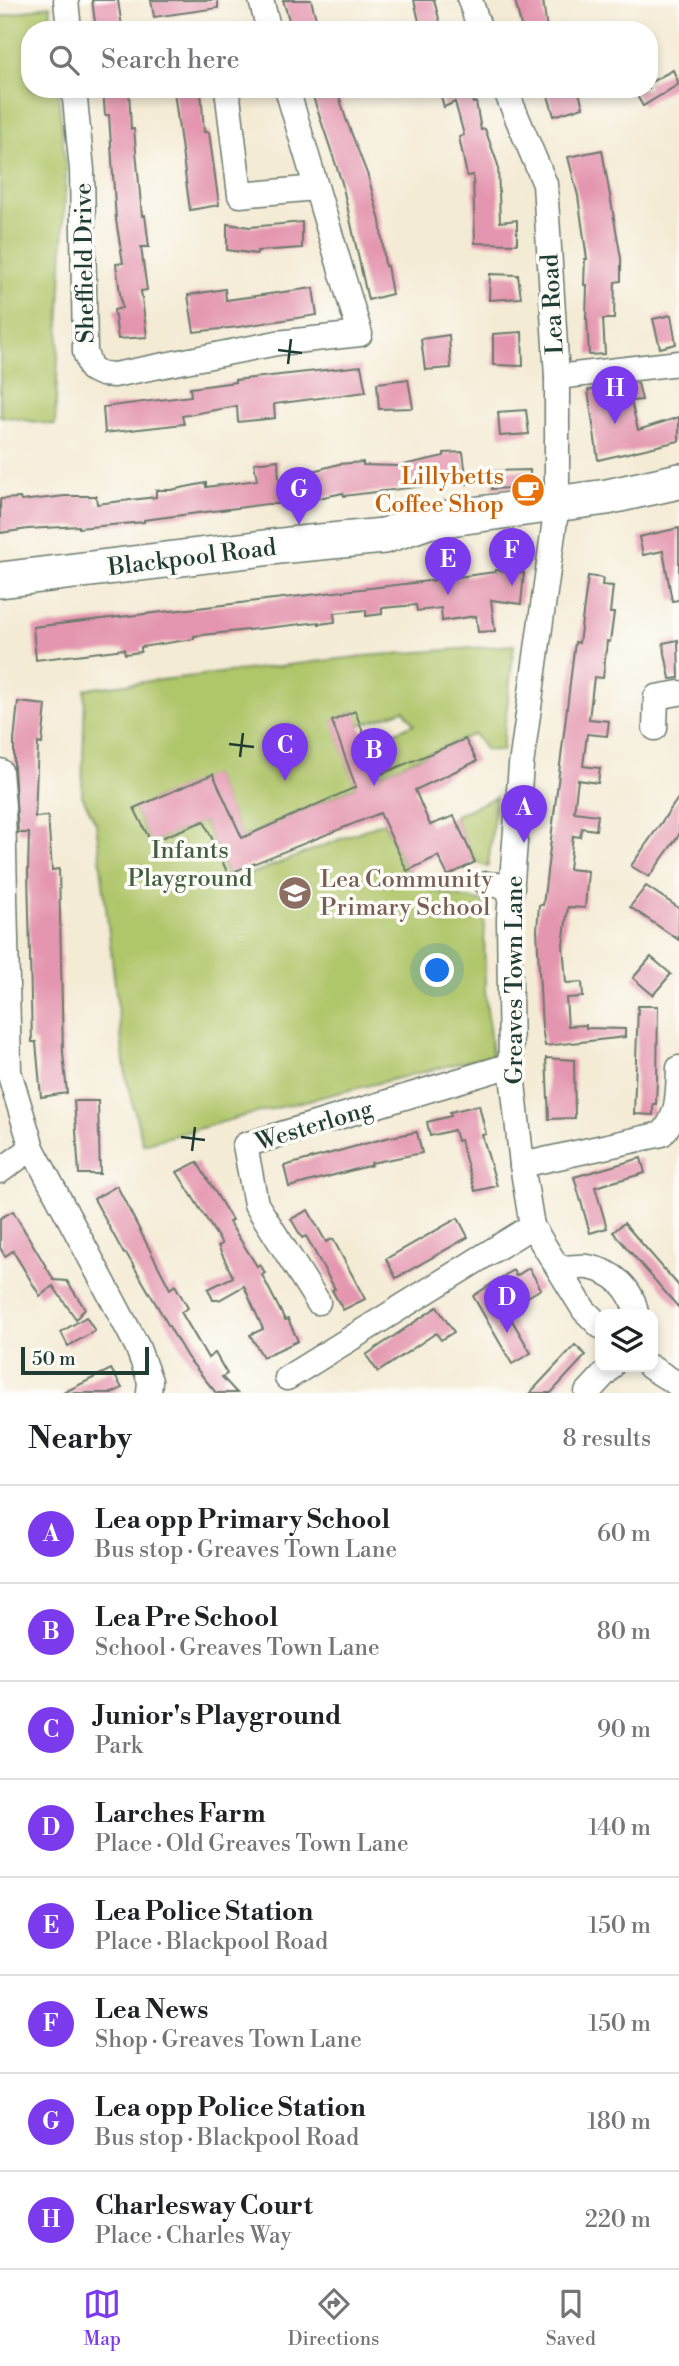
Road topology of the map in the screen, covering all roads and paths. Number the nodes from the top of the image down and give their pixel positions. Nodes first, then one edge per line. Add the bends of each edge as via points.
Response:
1 (66, 0) edge
2 (261, 0) edge
3 (470, 0) edge
4 (68, 21) edge
5 (267, 21) edge
6 (477, 21) edge
7 (75, 98) edge
8 (228, 98) edge
9 (290, 98) edge
10 (509, 98) edge
11 (316, 188) junction
12 (679, 363) edge
13 (557, 377) junction
14 (679, 481) edge
15 (679, 505) edge
16 (555, 515) junction
17 (0, 580) edge
18 (668, 695) edge
19 (654, 728) dead end
20 (0, 771) edge
21 (486, 884) dead end
22 (512, 887) junction
23 (3, 962) edge
24 (511, 1065) junction
25 (679, 1068) edge
26 (32, 1148) junction
27 (522, 1165) junction
28 (0, 1171) edge
29 (532, 1226) junction
30 (559, 1268) junction
31 (318, 1303) dead end
32 (635, 1309) edge
33 (595, 1321) edge
34 (606, 1372) edge
35 (658, 1372) edge
36 (287, 1378) dead end
37 (679, 1385) edge
38 (149, 1393) edge
39 (587, 1393) edge

1 - 4 street
2 - 5 street
3 - 6 street
7 - 11 street, Sheffield Drive via 82,170 85,352 91,369 102,374 277,343 360,334
8 - 11 street via 240,195
9 - 11 street, Sheffield Drive
10 - 13 street, Lea Road via 545,184
12 - 13 street
13 - 16 street, Lea Road
14 - 16 highway, Blackpool Road
15 - 16 highway, Blackpool Road
16 - 17 highway, Blackpool Road via 428,521 384,536
16 - 22 street, Greaves Town Lane via 521,765
18 - 19 street
20 - 23 street
21 - 22 street
22 - 24 street, Greaves Town Lane
23 - 26 street via 9,1072
24 - 27 street, Greaves Town Lane
24 - 31 street, Westerlong via 244,1145 256,1204
25 - 27 street via 675,1115 662,1134
26 - 28 street
26 - 38 street via 145,1365
27 - 29 street, Greaves Town Lane
29 - 30 street
29 - 36 street
30 - 32 street via 587,1267 615,1276 634,1300
30 - 33 street
34 - 39 street
35 - 37 street

